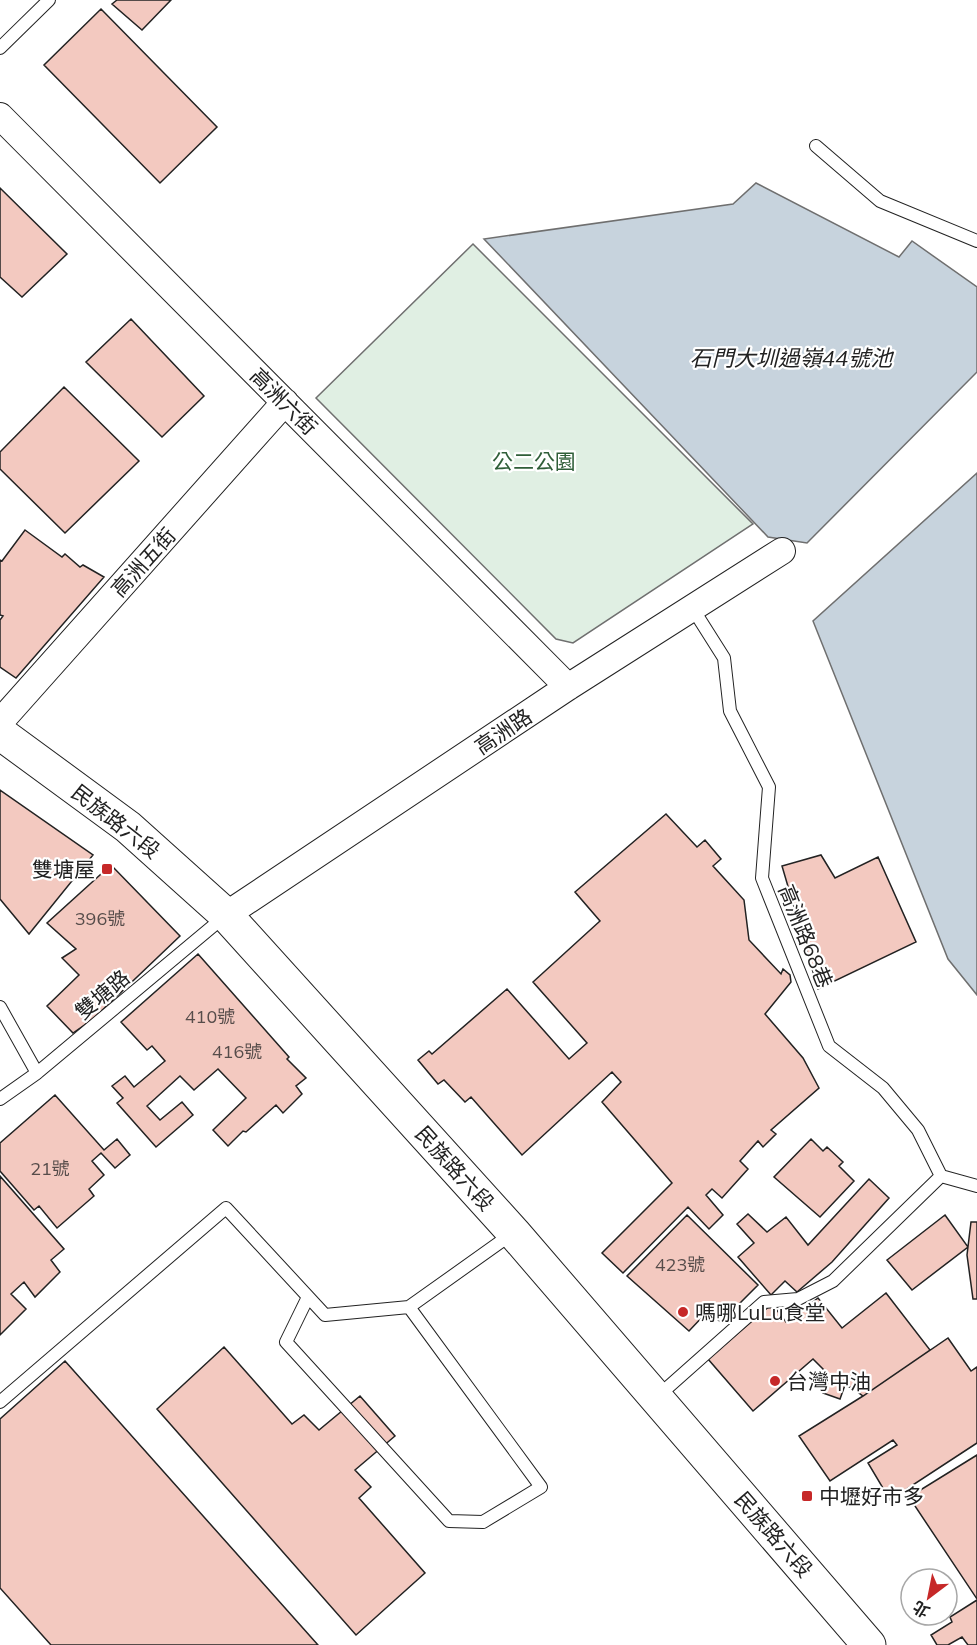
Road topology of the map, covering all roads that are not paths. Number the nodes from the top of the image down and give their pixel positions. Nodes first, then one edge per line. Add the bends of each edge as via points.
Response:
1 (49, 0) edge
2 (0, 48) edge
3 (0, 116) edge
4 (816, 146) dead end
5 (977, 241) edge
6 (285, 402) junction
7 (782, 551) dead end
8 (693, 609) junction
9 (568, 687) junction
10 (0, 722) edge
11 (0, 733) edge
12 (226, 915) junction
13 (0, 1007) edge
14 (37, 1073) junction
15 (0, 1099) edge
16 (941, 1176) junction
17 (977, 1186) edge
18 (514, 1233) junction
19 (308, 1296) junction
20 (409, 1307) junction
21 (657, 1397) junction
22 (0, 1402) edge
23 (869, 1645) edge

1 - 2 lane
3 - 6 street, 高洲六街
4 - 5 lane via 880,201
6 - 9 street, 高洲六街
6 - 10 street, 高洲五街
7 - 8 street, 高洲路
8 - 9 street, 高洲路
8 - 16 lane, 高洲路68巷 via 724,658 730,711 770,787 762,878 829,1046 883,1088 918,1131
9 - 12 street, 高洲路
11 - 12 main road, 民族路六段 via 128,826
12 - 14 lane, 雙塘路
12 - 18 main road, 民族路六段
13 - 14 lane
14 - 15 lane, 雙塘路
16 - 17 lane
16 - 21 lane via 833,1281 798,1299 764,1302
18 - 20 lane
18 - 21 main road, 民族路六段
19 - 20 lane via 325,1315
19 - 20 lane via 286,1342 449,1521 483,1522 541,1487
19 - 22 lane via 226,1208
21 - 23 main road, 民族路六段

